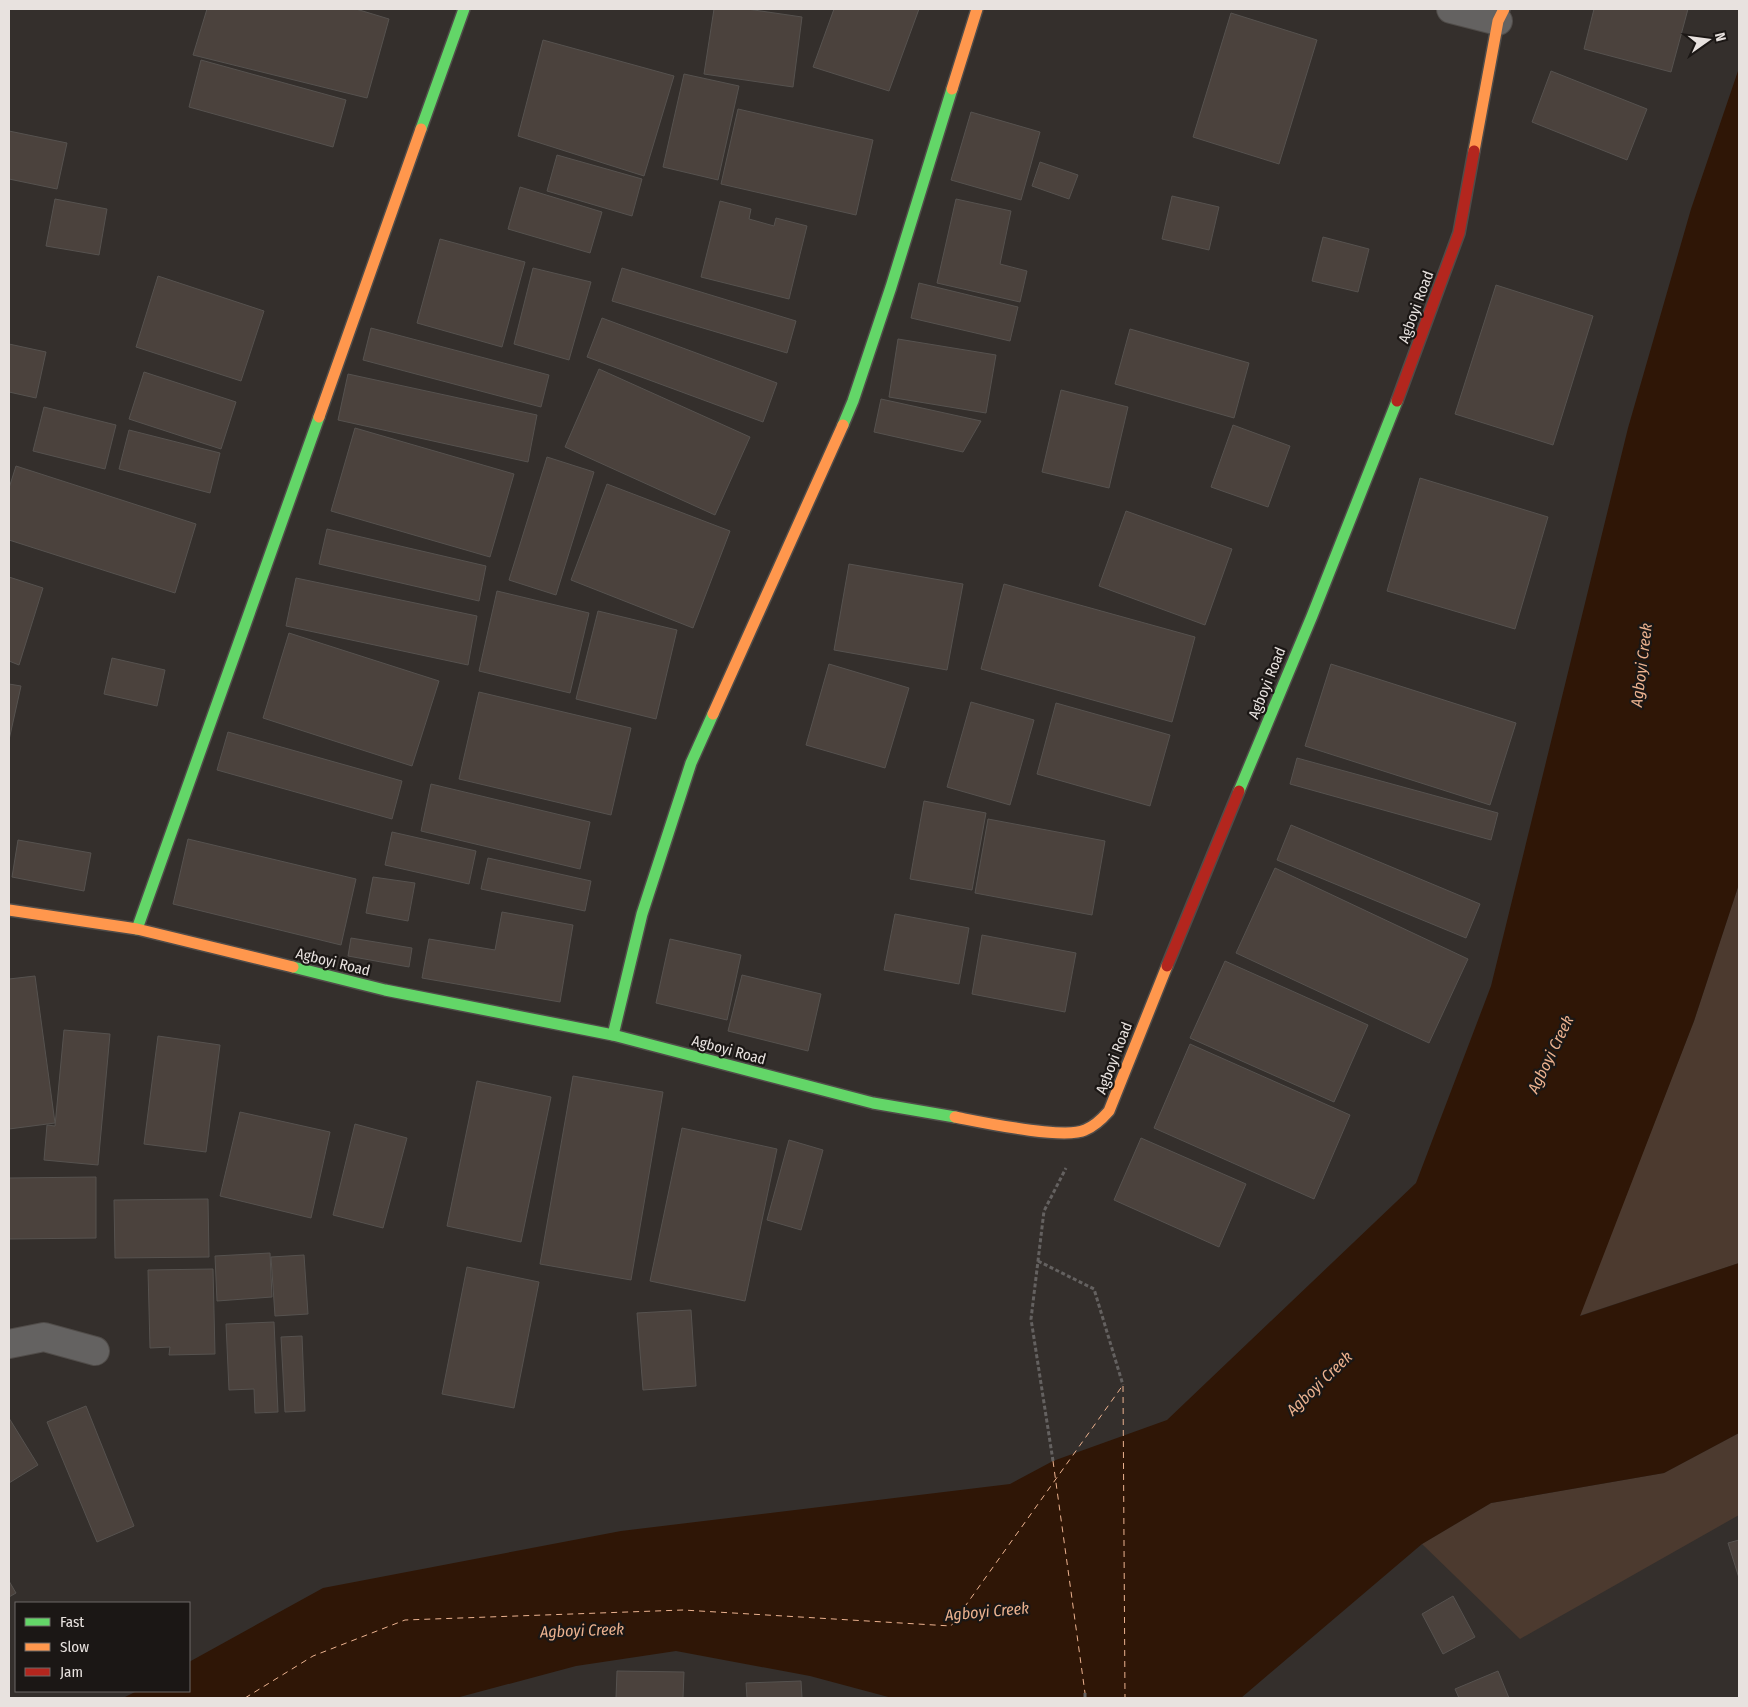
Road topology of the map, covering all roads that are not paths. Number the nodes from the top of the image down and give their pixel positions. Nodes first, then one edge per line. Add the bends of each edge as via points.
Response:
1 (464, 9) edge
2 (977, 9) edge
3 (1451, 9) edge
4 (1501, 15) edge
5 (9, 910) edge
6 (137, 929) junction
7 (613, 1035) junction
8 (9, 1344) edge
9 (95, 1351) dead end

1 - 6 street
2 - 7 street via 853,401 691,763 642,914
3 - 4 street
4 - 7 street, Agboyi Road via 1459,233 1312,616 1109,1111 1084,1131 1065,1133 1016,1128 872,1103
5 - 6 street, Agboyi Road
6 - 7 street, Agboyi Road via 385,990
8 - 9 street via 44,1337

